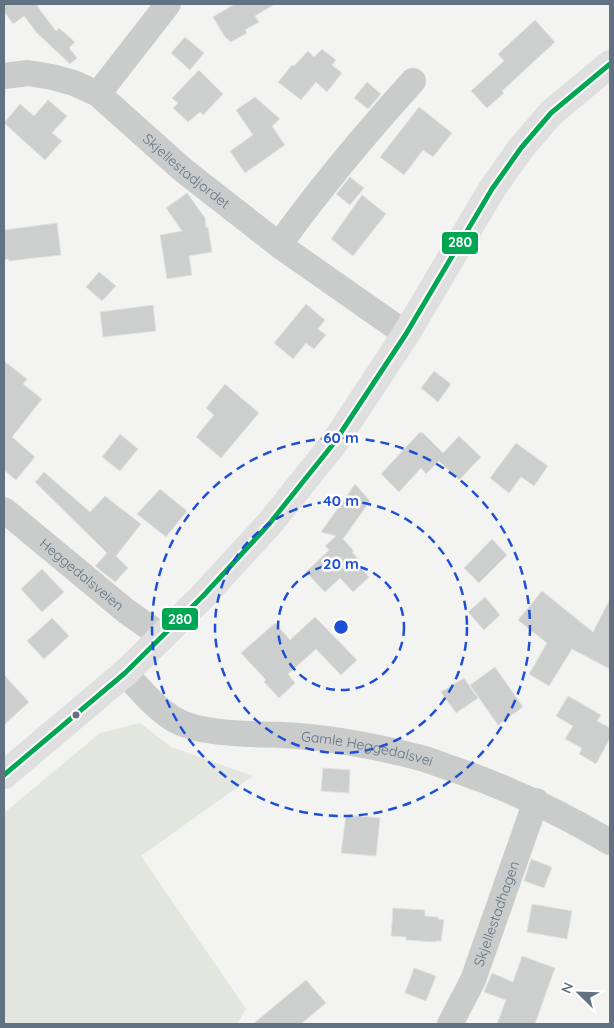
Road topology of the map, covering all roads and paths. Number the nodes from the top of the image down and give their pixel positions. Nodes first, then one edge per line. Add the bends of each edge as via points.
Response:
1 (168, 4) edge
2 (610, 64) edge
3 (4, 76) edge
4 (413, 81) dead end
5 (98, 94) junction
6 (279, 245) junction
7 (406, 334) junction
8 (4, 510) edge
9 (163, 637) junction
10 (125, 674) junction
11 (4, 775) edge
12 (536, 801) junction
13 (610, 842) edge
14 (450, 1024) edge

1 - 5 street
2 - 7 main road via 551,113 521,148 492,189
3 - 5 street, Skjellestadjordet via 28,73 52,77
4 - 6 street via 367,132
5 - 6 street, Skjellestadjordet via 183,170
6 - 7 street, Skjellestadjordet
7 - 9 main road via 334,443 270,523
8 - 9 street, Heggedalsveien via 126,611
9 - 10 main road
10 - 11 main road
10 - 12 street, Gamle Heggedalsvei via 156,706 191,727 353,743 420,757
12 - 13 street, Gamle Heggedalsvei
12 - 14 street, Skjellestadhagen via 473,980

